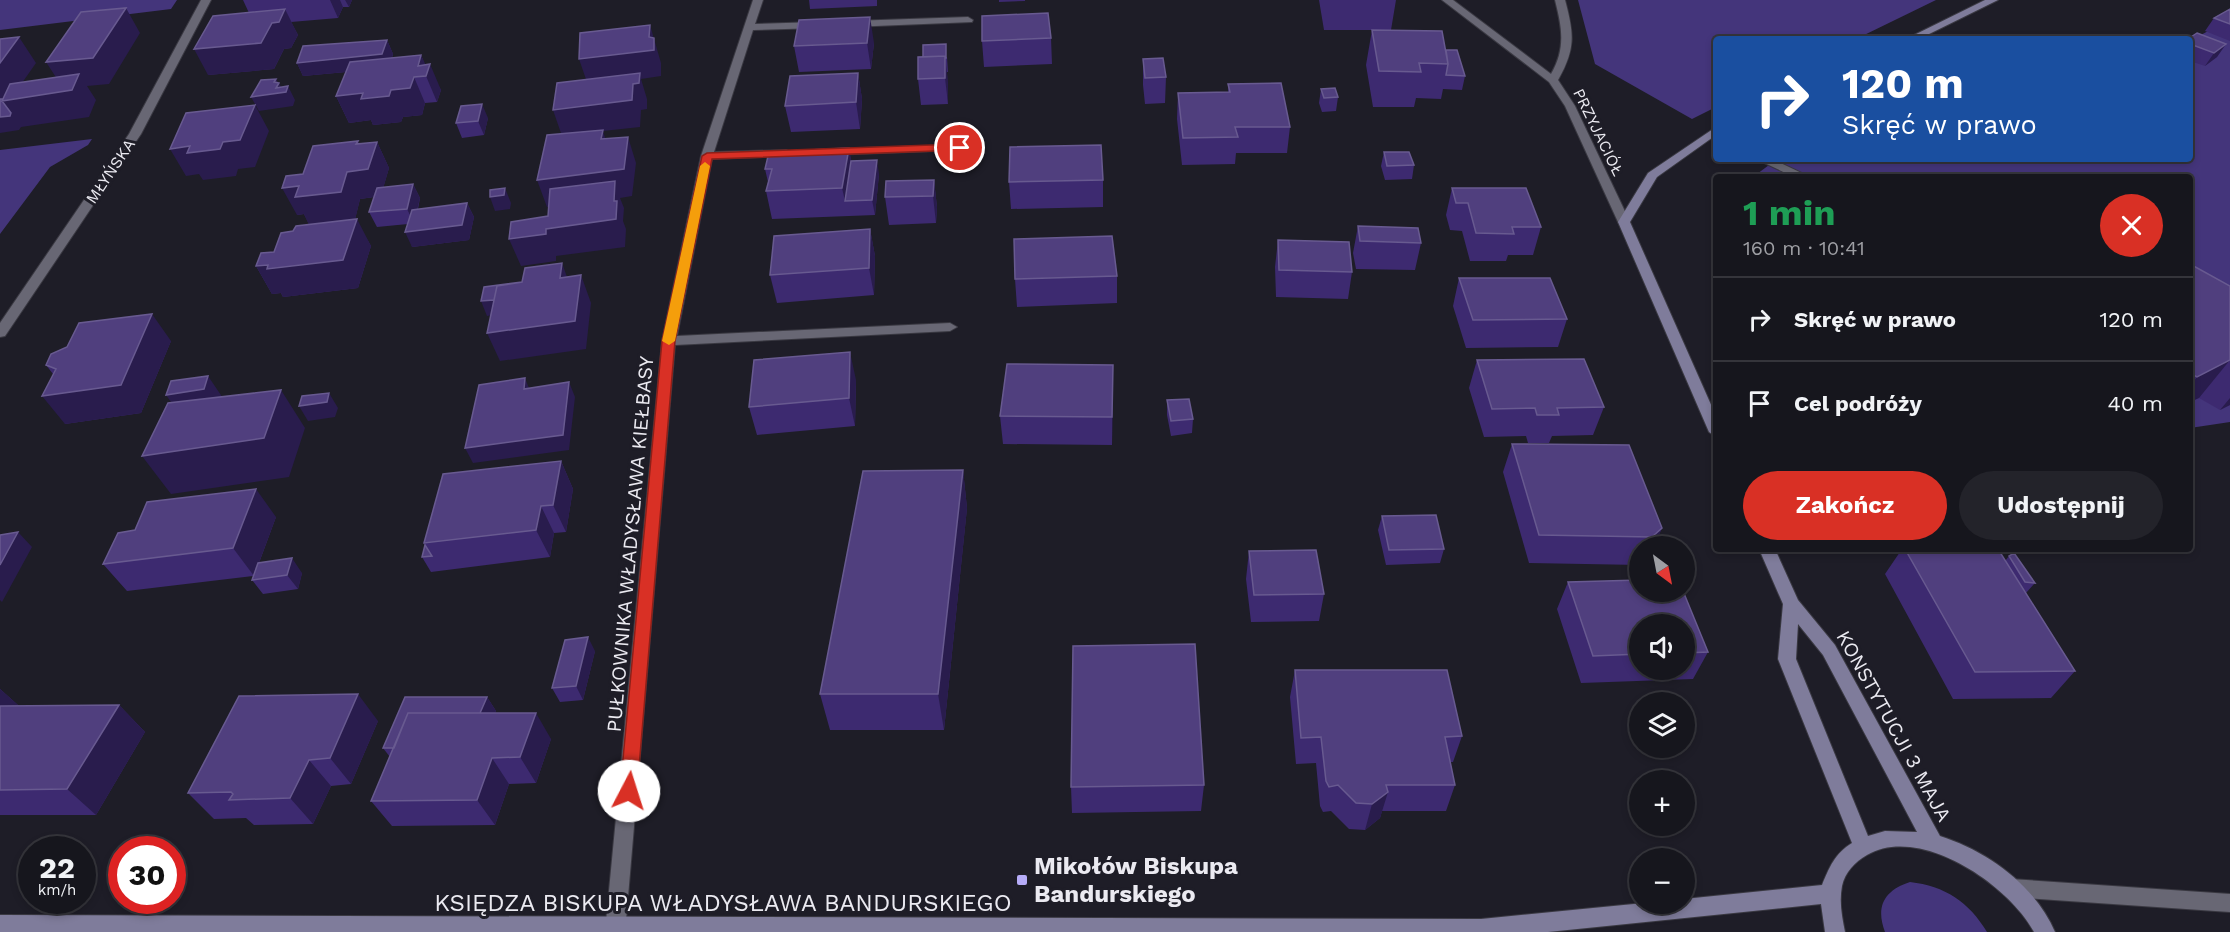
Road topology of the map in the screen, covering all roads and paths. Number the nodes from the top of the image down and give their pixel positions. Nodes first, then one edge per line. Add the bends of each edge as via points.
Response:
1 (206, 0) edge
2 (758, 0) edge
3 (1447, 0) edge
4 (1560, 0) edge
5 (1993, 0) edge
6 (968, 20) dead end
7 (841, 24) edge
8 (830, 25) edge
9 (749, 27) junction
10 (1917, 36) edge
11 (1553, 80) junction
12 (1713, 135) edge
13 (960, 148) dead end
14 (707, 156) junction
15 (1769, 162) edge
16 (1797, 174) edge
17 (1624, 222) junction
18 (950, 327) dead end
19 (0, 333) edge
20 (669, 341) junction
21 (1713, 425) edge
22 (1768, 552) edge
23 (1791, 604) junction
24 (1934, 843) junction
25 (1862, 845) junction
26 (2011, 888) junction
27 (1830, 894) junction
28 (2230, 903) edge
29 (0, 925) edge
30 (1481, 929) junction
31 (616, 930) edge
32 (1504, 932) edge
33 (1835, 932) edge
34 (2045, 932) edge

1 - 19 street, MŁYŃSKA via 135,134
2 - 9 street, PUŁKOWNIKA WŁADYSŁAWA KIEŁBASY
3 - 11 street, PRZYJACIÓŁ
4 - 11 street via 1570,39
5 - 10 street
6 - 7 street
8 - 9 street
9 - 14 street, PUŁKOWNIKA WŁADYSŁAWA KIEŁBASY
11 - 17 street, PRZYJACIÓŁ via 1570,106
12 - 17 street via 1652,175
13 - 14 street
14 - 20 street, PUŁKOWNIKA WŁADYSŁAWA KIEŁBASY
15 - 16 street
17 - 21 street
18 - 20 street, PUŁKOWNIKA WŁADYSŁAWA KIEŁBASY
20 - 31 street, PUŁKOWNIKA WŁADYSŁAWA KIEŁBASY
22 - 23 street, KONSTYTUCJI 3 MAJA
23 - 24 street, KONSTYTUCJI 3 MAJA via 1829,650
23 - 25 street, KONSTYTUCJI 3 MAJA via 1787,658
24 - 25 street via 1895,838
24 - 26 street via 1975,860
25 - 27 street via 1839,864
26 - 28 street
26 - 34 street
27 - 30 street, KSIĘDZA BISKUPA WŁADYSŁAWA BANDURSKIEGO
27 - 33 street
29 - 31 street, KSIĘDZA BISKUPA WŁADYSŁAWA BANDURSKIEGO
30 - 31 street, KSIĘDZA BISKUPA WŁADYSŁAWA BANDURSKIEGO
30 - 32 street, KSIĘDZA BISKUPA WŁADYSŁAWA BANDURSKIEGO

